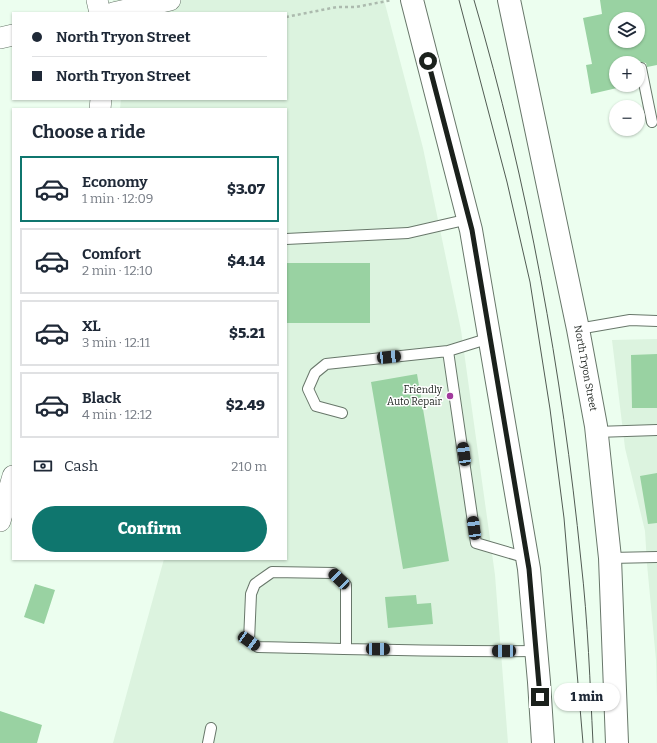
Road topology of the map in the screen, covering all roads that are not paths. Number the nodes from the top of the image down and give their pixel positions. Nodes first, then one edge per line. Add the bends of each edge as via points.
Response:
1 (97, 0) edge
2 (170, 0) edge
3 (412, 0) edge
4 (509, 0) edge
5 (100, 12) edge
6 (117, 12) edge
7 (12, 35) edge
8 (0, 38) edge
9 (645, 88) edge
10 (652, 122) dead end
11 (469, 219) junction
12 (287, 239) edge
13 (657, 321) edge
14 (578, 329) junction
15 (490, 338) junction
16 (448, 350) junction
17 (342, 413) dead end
18 (657, 430) edge
19 (596, 432) junction
20 (12, 479) edge
21 (0, 521) edge
22 (527, 558) junction
23 (610, 558) junction
24 (657, 558) edge
25 (346, 649) junction
26 (536, 651) junction
27 (211, 728) dead end
28 (208, 743) edge
29 (543, 743) edge
30 (617, 743) edge

1 - 5 street
2 - 6 street
3 - 11 main road
4 - 14 main road, North Tryon Street
7 - 8 street
9 - 10 lane
11 - 12 lane via 408,233
11 - 15 main road
13 - 14 lane via 630,320
14 - 19 main road, North Tryon Street
15 - 16 lane
15 - 22 main road
16 - 17 lane via 326,364 315,373 308,389 316,406
16 - 22 lane via 476,543
18 - 19 lane
19 - 23 main road, North Tryon Street
20 - 21 street
22 - 26 main road
23 - 24 lane
23 - 30 main road, North Tryon Street
25 - 25 lane via 258,647 249,641 251,594 255,584 272,572 333,573 346,585
25 - 26 lane
26 - 29 main road
27 - 28 lane

